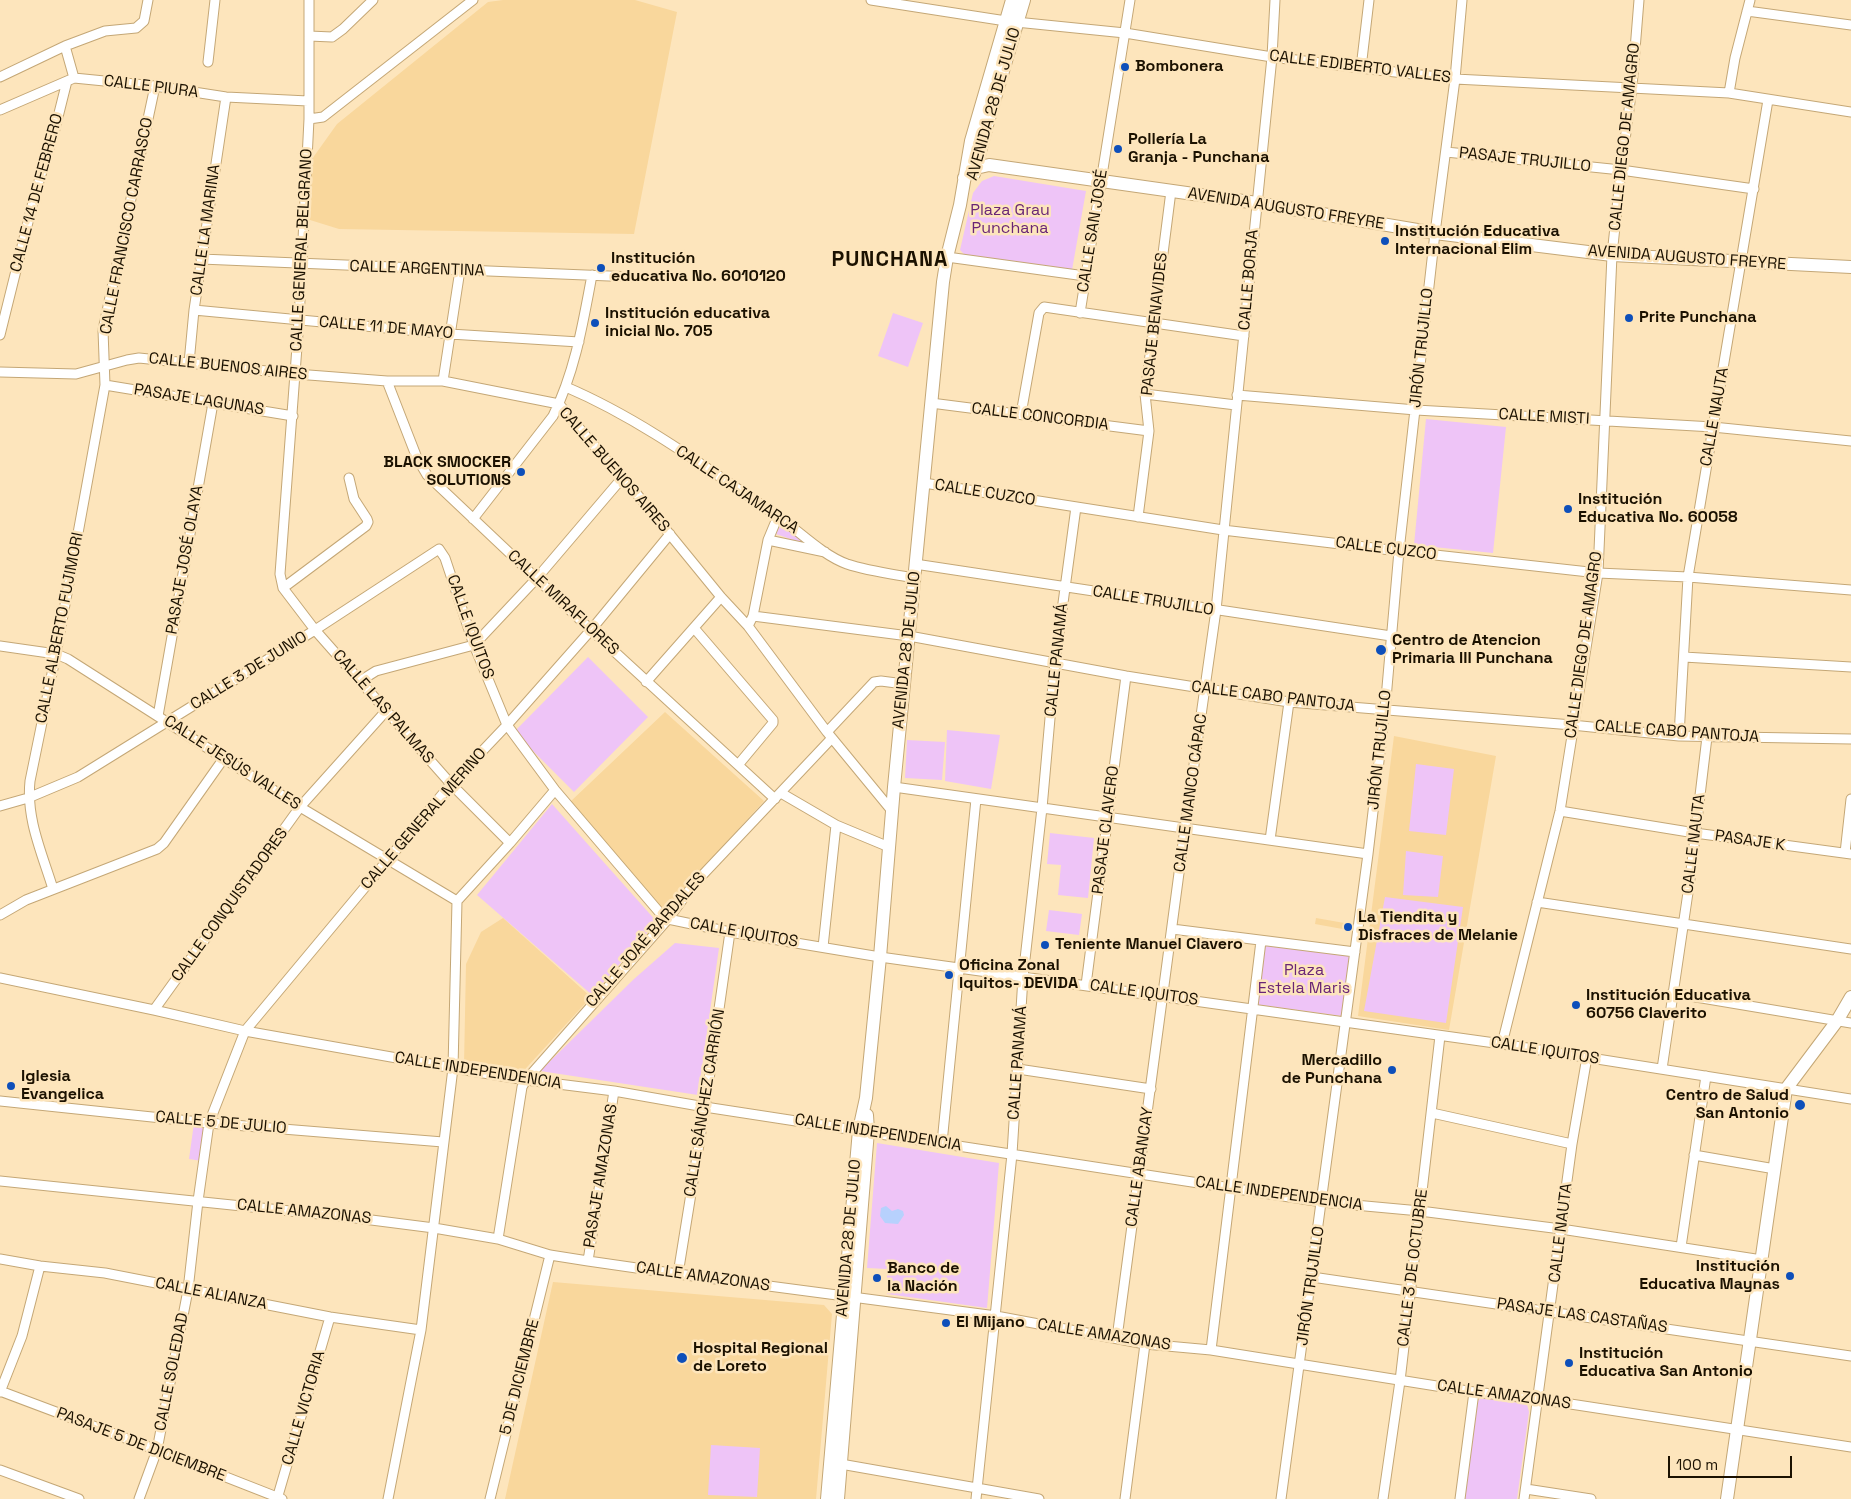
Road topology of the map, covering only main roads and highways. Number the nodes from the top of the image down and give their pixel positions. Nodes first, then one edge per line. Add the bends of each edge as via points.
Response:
1 (1012, 0) edge
2 (1024, 0) edge
3 (1012, 21) junction
4 (976, 168) junction
5 (964, 178) junction
6 (960, 205) junction
7 (1851, 267) edge
8 (1851, 997) edge
9 (835, 1463) junction
10 (827, 1499) edge
11 (838, 1499) edge
12 (1727, 1499) edge

1 - 3 main road, AVENIDA 28 DE JULIO
2 - 3 main road, AVENIDA 28 DE JULIO
3 - 4 main road, AVENIDA 28 DE JULIO
3 - 5 main road, AVENIDA 28 DE JULIO via 971,141
4 - 5 main road
4 - 6 main road, AVENIDA 28 DE JULIO via 969,192
4 - 7 main road, AVENIDA AUGUSTO FREYRE via 988,165 1102,180 1435,233 1612,255
5 - 6 main road, AVENIDA 28 DE JULIO
6 - 9 main road, AVENIDA 28 DE JULIO via 947,257 931,403
8 - 12 main road via 1786,1089
9 - 10 main road, AVENIDA 28 DE JULIO
9 - 11 main road, AVENIDA 28 DE JULIO

